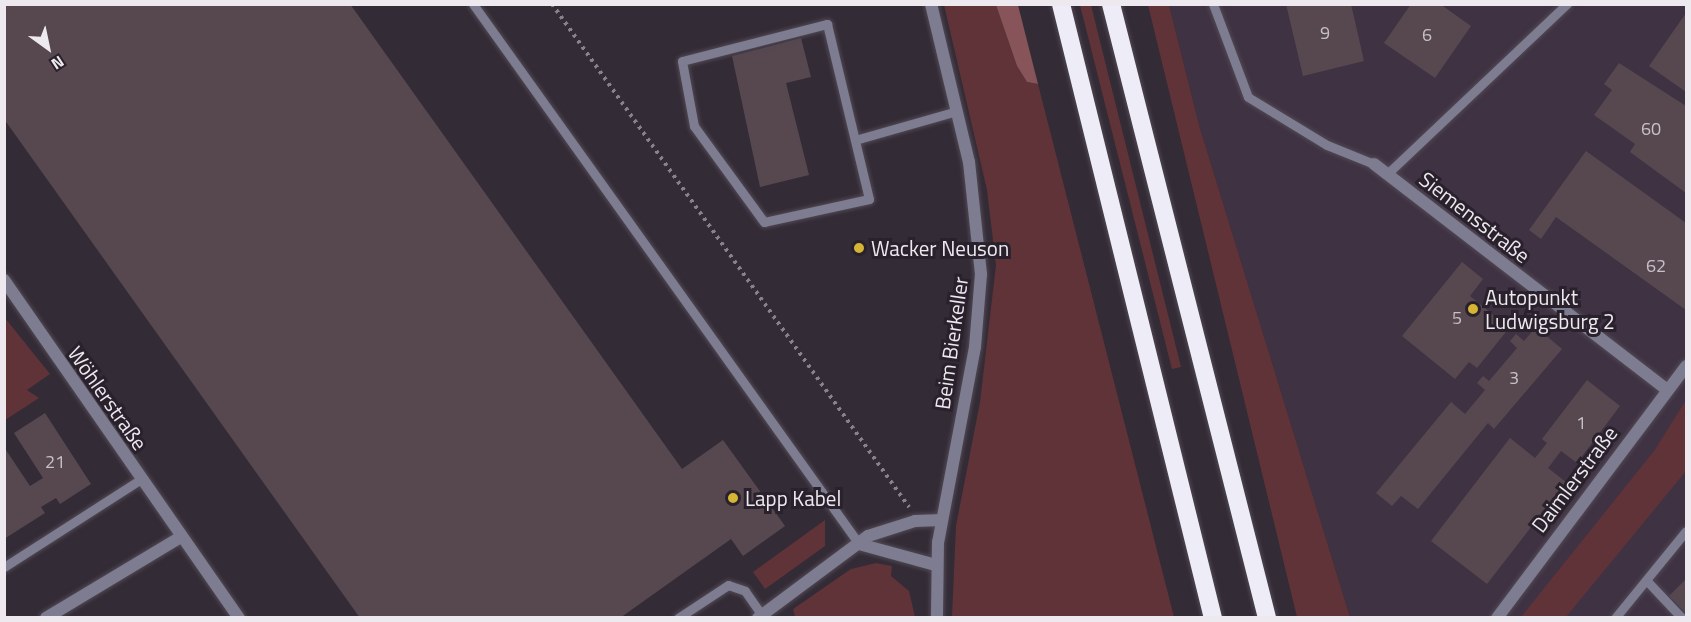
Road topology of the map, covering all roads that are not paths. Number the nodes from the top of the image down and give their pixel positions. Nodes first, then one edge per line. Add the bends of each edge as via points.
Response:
1 (472, 4) edge
2 (931, 4) edge
3 (1061, 4) edge
4 (1111, 4) edge
5 (1213, 4) edge
6 (1567, 4) edge
7 (957, 111) junction
8 (855, 140) junction
9 (1374, 164) joint
10 (1387, 174) junction
11 (4, 280) edge
12 (1686, 366) edge
13 (1667, 390) junction
14 (141, 479) junction
15 (942, 520) junction
16 (1686, 531) edge
17 (181, 537) junction
18 (859, 544) junction
19 (936, 565) junction
20 (4, 567) edge
21 (1647, 581) junction
22 (760, 616) edge
23 (46, 618) edge
24 (239, 618) edge
25 (678, 618) edge
26 (937, 618) edge
27 (1213, 618) edge
28 (1267, 618) edge
29 (1497, 618) edge
30 (1616, 618) edge
31 (1682, 618) edge

1 - 18 lane
2 - 7 street, Beim Bierkeller
3 - 27 highway
4 - 28 highway
5 - 9 lane via 1248,97 1327,145
6 - 10 lane
7 - 8 lane
7 - 15 street, Beim Bierkeller via 978,211 981,274 975,347
8 - 8 lane via 869,199 764,222 694,126 682,61 827,24
9 - 10 street, Siemensstraße
10 - 13 street, Siemensstraße
11 - 14 street, Wöhlerstraße
12 - 13 street, Daimlerstraße
13 - 29 street, Daimlerstraße
14 - 17 street, Wöhlerstraße
14 - 20 lane
15 - 18 street via 915,521 880,530
15 - 19 street, Beim Bierkeller
16 - 21 lane
17 - 23 street
17 - 24 street, Wöhlerstraße
18 - 19 street via 890,557
18 - 22 street
19 - 26 street, Beim Bierkeller
21 - 30 lane
21 - 31 lane
22 - 25 lane via 745,591 728,585

